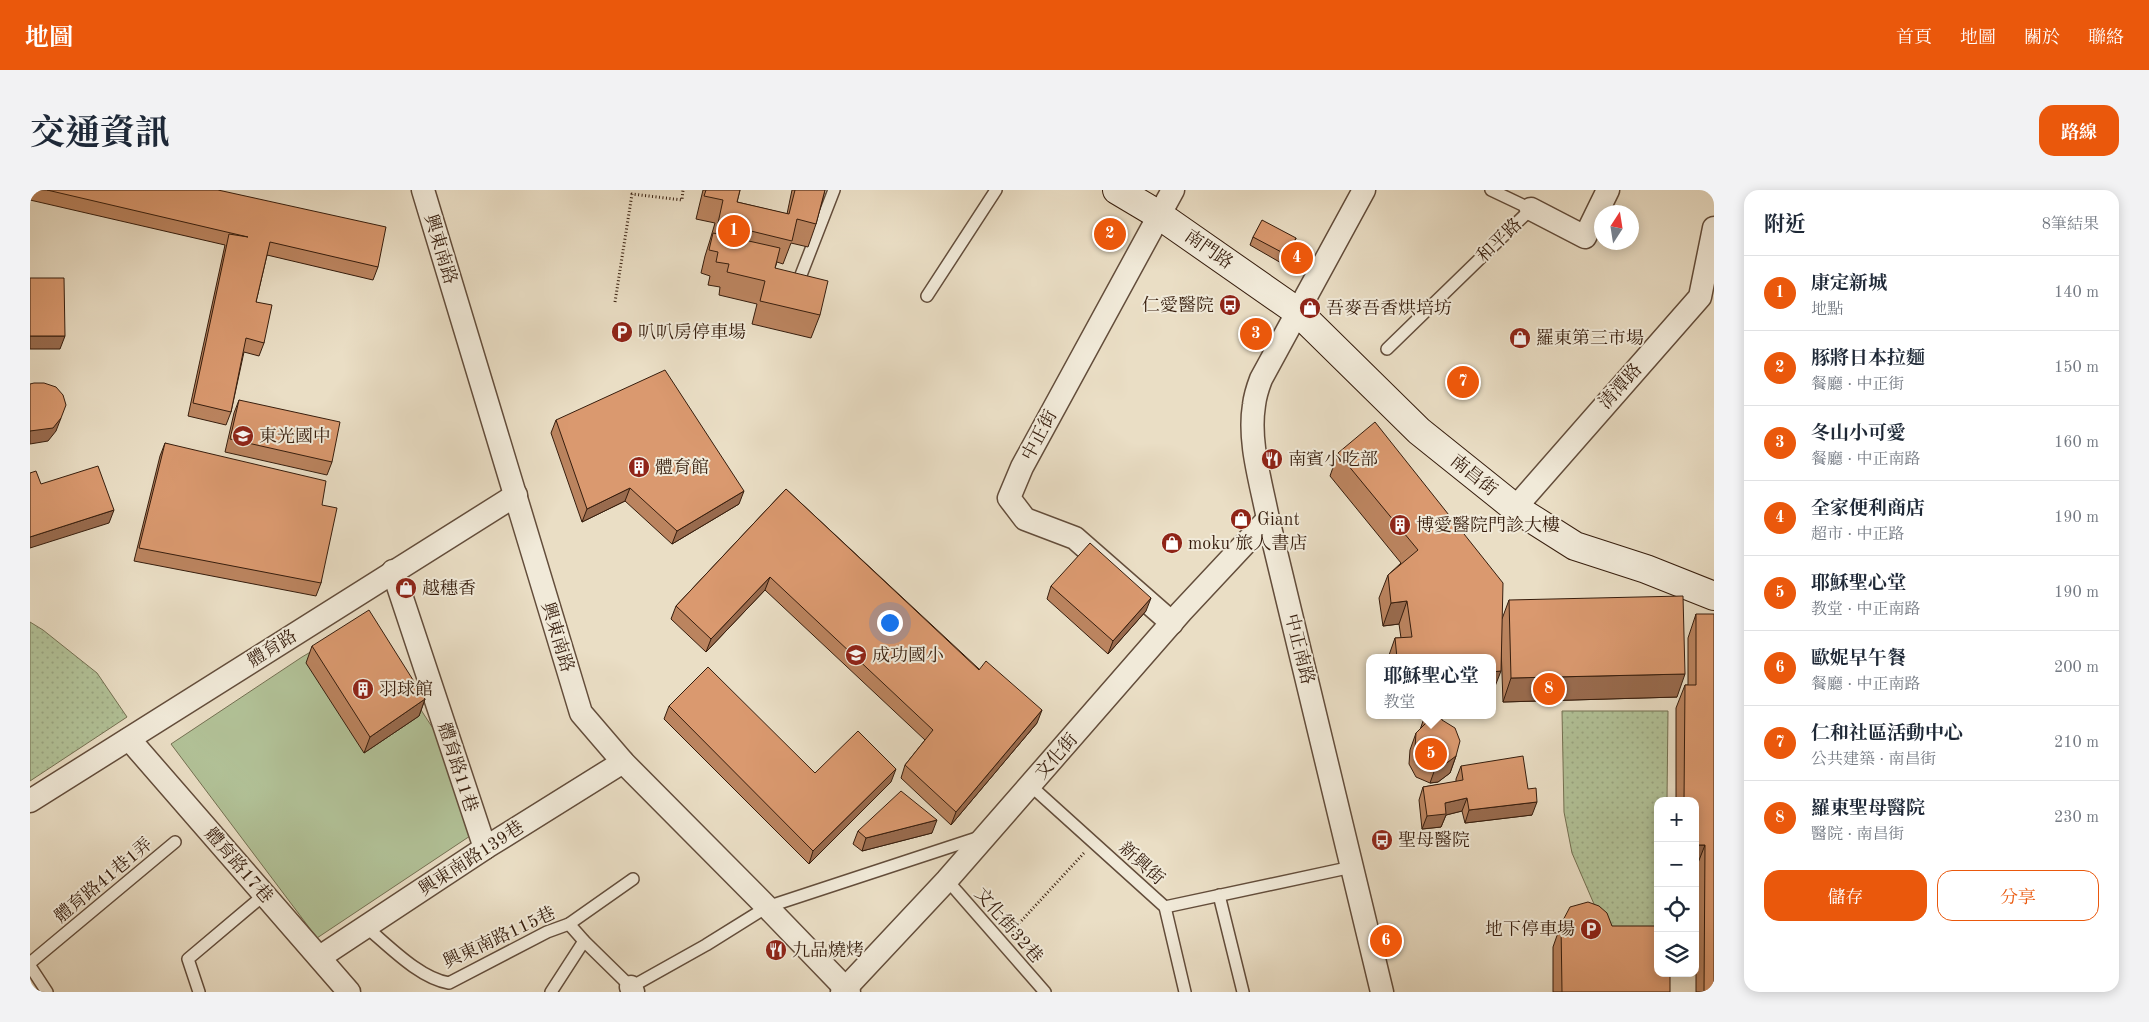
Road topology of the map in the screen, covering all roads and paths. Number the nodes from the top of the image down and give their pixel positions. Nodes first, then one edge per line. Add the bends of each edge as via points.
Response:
1 (423, 190) edge
2 (683, 190) edge
3 (834, 190) edge
4 (996, 190) edge
5 (1117, 190) edge
6 (1173, 190) edge
7 (1364, 190) edge
8 (1491, 190) edge
9 (1608, 190) edge
10 (1531, 209) junction
11 (1159, 215) junction
12 (1714, 228) edge
13 (801, 274) edge
14 (927, 296) dead end
15 (615, 302) dead end
16 (1298, 312) junction
17 (1387, 350) dead end
18 (516, 495) junction
19 (1515, 508) junction
20 (1268, 519) junction
21 (394, 571) junction
22 (1714, 596) edge
23 (1172, 623) junction
24 (128, 739) junction
25 (623, 762) junction
26 (1031, 786) junction
27 (30, 802) edge
28 (985, 836) junction
29 (175, 842) dead end
30 (1094, 843) junction
31 (485, 848) junction
32 (1352, 867) junction
33 (633, 879) dead end
34 (947, 880) junction
35 (264, 894) junction
36 (1219, 895) junction
37 (767, 906) junction
38 (1165, 907) junction
39 (569, 924) junction
40 (365, 926) junction
41 (584, 942) junction
42 (1001, 943) junction
43 (320, 957) junction
44 (30, 965) edge
45 (632, 990) edge
46 (845, 991) edge
47 (48, 992) edge
48 (199, 992) edge
49 (349, 992) edge
50 (550, 992) edge
51 (1045, 992) edge
52 (1185, 992) edge
53 (1243, 992) edge
54 (1382, 992) edge

1 - 18 street, 興東南路
2 - 15 path via 682,200 632,194
3 - 13 lane
4 - 14 lane
5 - 11 street, 南門路
6 - 11 street, 中正街
7 - 16 street, 中正南路
8 - 10 lane
9 - 10 street, 和平路 via 1585,237
10 - 17 lane, 和平路
11 - 16 street, 南門路
11 - 23 street, 中正街 via 1022,467 1009,498 1025,519 1075,538
12 - 19 street, 清潭路 via 1700,296
16 - 19 street, 南昌街 via 1419,431
16 - 20 street, 中正南路 via 1260,379 1254,404 1254,444
18 - 21 street, 體育路
18 - 25 street, 興東南路 via 580,713
19 - 22 street, 南昌街 via 1575,546
20 - 23 street, 文化街
20 - 32 street, 中正南路
21 - 24 street, 體育路
21 - 31 street, 體育路11巷
23 - 26 street, 文化街
24 - 27 street, 體育路
24 - 35 street, 體育路17巷
25 - 31 street, 興東南路139巷
25 - 37 street, 興東南路
26 - 28 street, 文化街
26 - 30 lane, 新興街
28 - 34 street, 文化街
28 - 37 lane, 興東南路115巷
29 - 44 lane, 體育路41巷1弄
30 - 38 lane, 新興街
30 - 42 path
31 - 40 street, 興東南路139巷
32 - 36 lane
32 - 54 street, 中正南路
33 - 39 lane
34 - 42 lane, 文化街32巷
34 - 46 street, 文化街
35 - 43 street, 體育路17巷
35 - 48 lane via 188,960
36 - 38 lane
36 - 53 lane
37 - 45 lane, 興東南路115巷
37 - 46 street, 興東南路
38 - 52 lane, 新興街
39 - 40 lane, 興東南路115巷 via 547,932 449,983 435,981
39 - 41 lane, 興東南路115巷
40 - 43 street, 興東南路139巷
41 - 45 lane, 興東南路115巷
41 - 50 lane
42 - 51 lane, 文化街32巷
43 - 49 street, 體育路17巷
44 - 47 lane

